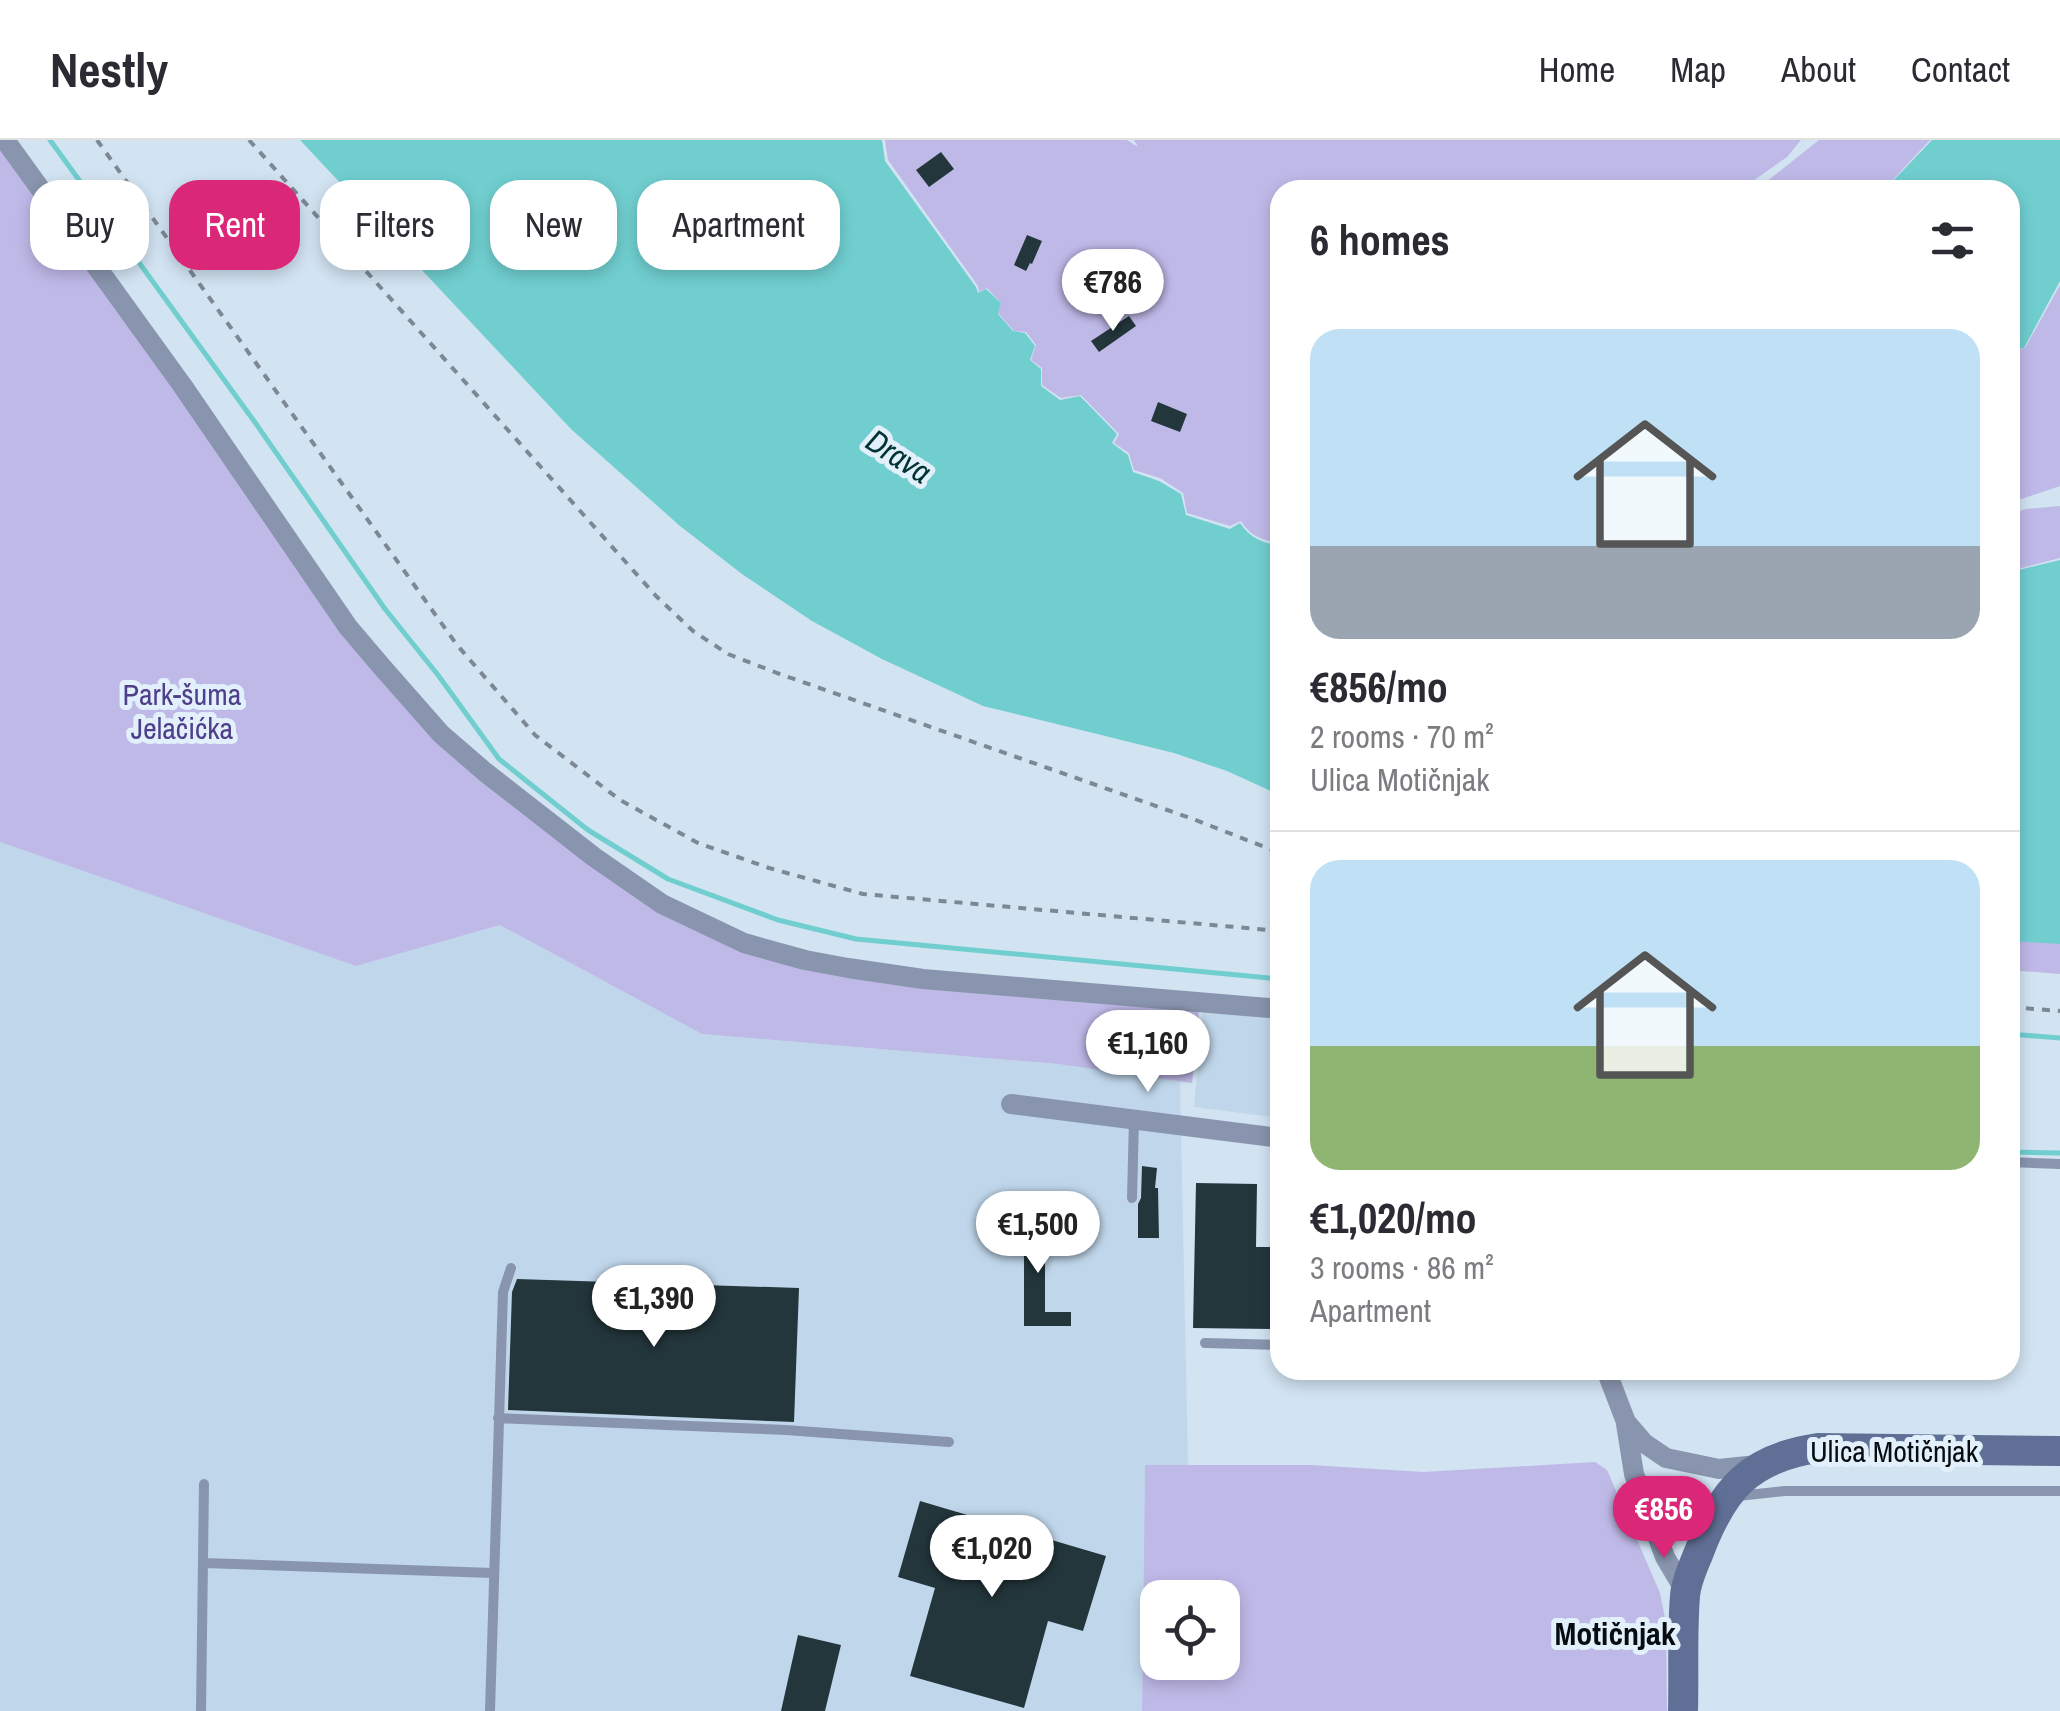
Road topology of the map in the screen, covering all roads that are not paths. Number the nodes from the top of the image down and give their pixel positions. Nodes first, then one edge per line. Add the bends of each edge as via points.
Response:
1 (5, 140) edge
2 (1270, 1007) edge
3 (1010, 1104) dead end
4 (1134, 1118) junction
5 (1270, 1137) edge
6 (2020, 1162) edge
7 (2060, 1164) edge
8 (1132, 1198) dead end
9 (511, 1268) dead end
10 (1205, 1343) dead end
11 (1270, 1345) edge
12 (1610, 1380) edge
13 (498, 1418) junction
14 (1626, 1422) junction
15 (950, 1442) dead end
16 (2060, 1451) edge
17 (1762, 1464) junction
18 (204, 1484) dead end
19 (2060, 1491) edge
20 (1727, 1497) junction
21 (204, 1563) junction
22 (493, 1573) junction
23 (1686, 1591) junction
24 (200, 1711) edge
25 (490, 1711) edge
26 (1684, 1711) edge

1 - 2 street via 382,668 486,772 662,904 744,943 848,968
3 - 4 street
4 - 5 street
4 - 8 lane
6 - 7 lane
9 - 13 lane via 502,1292
10 - 11 lane
12 - 14 street
13 - 15 lane
13 - 22 lane
14 - 17 street via 1666,1458 1719,1469
14 - 23 street via 1634,1474 1665,1557
16 - 17 main road, Ulica Motičnjak via 1818,1448
17 - 20 main road, Ulica Motičnjak
18 - 21 lane
19 - 20 lane
20 - 23 main road, Ulica Motičnjak
21 - 22 lane
21 - 24 lane
22 - 25 lane
23 - 26 main road, Ulica Motičnjak

